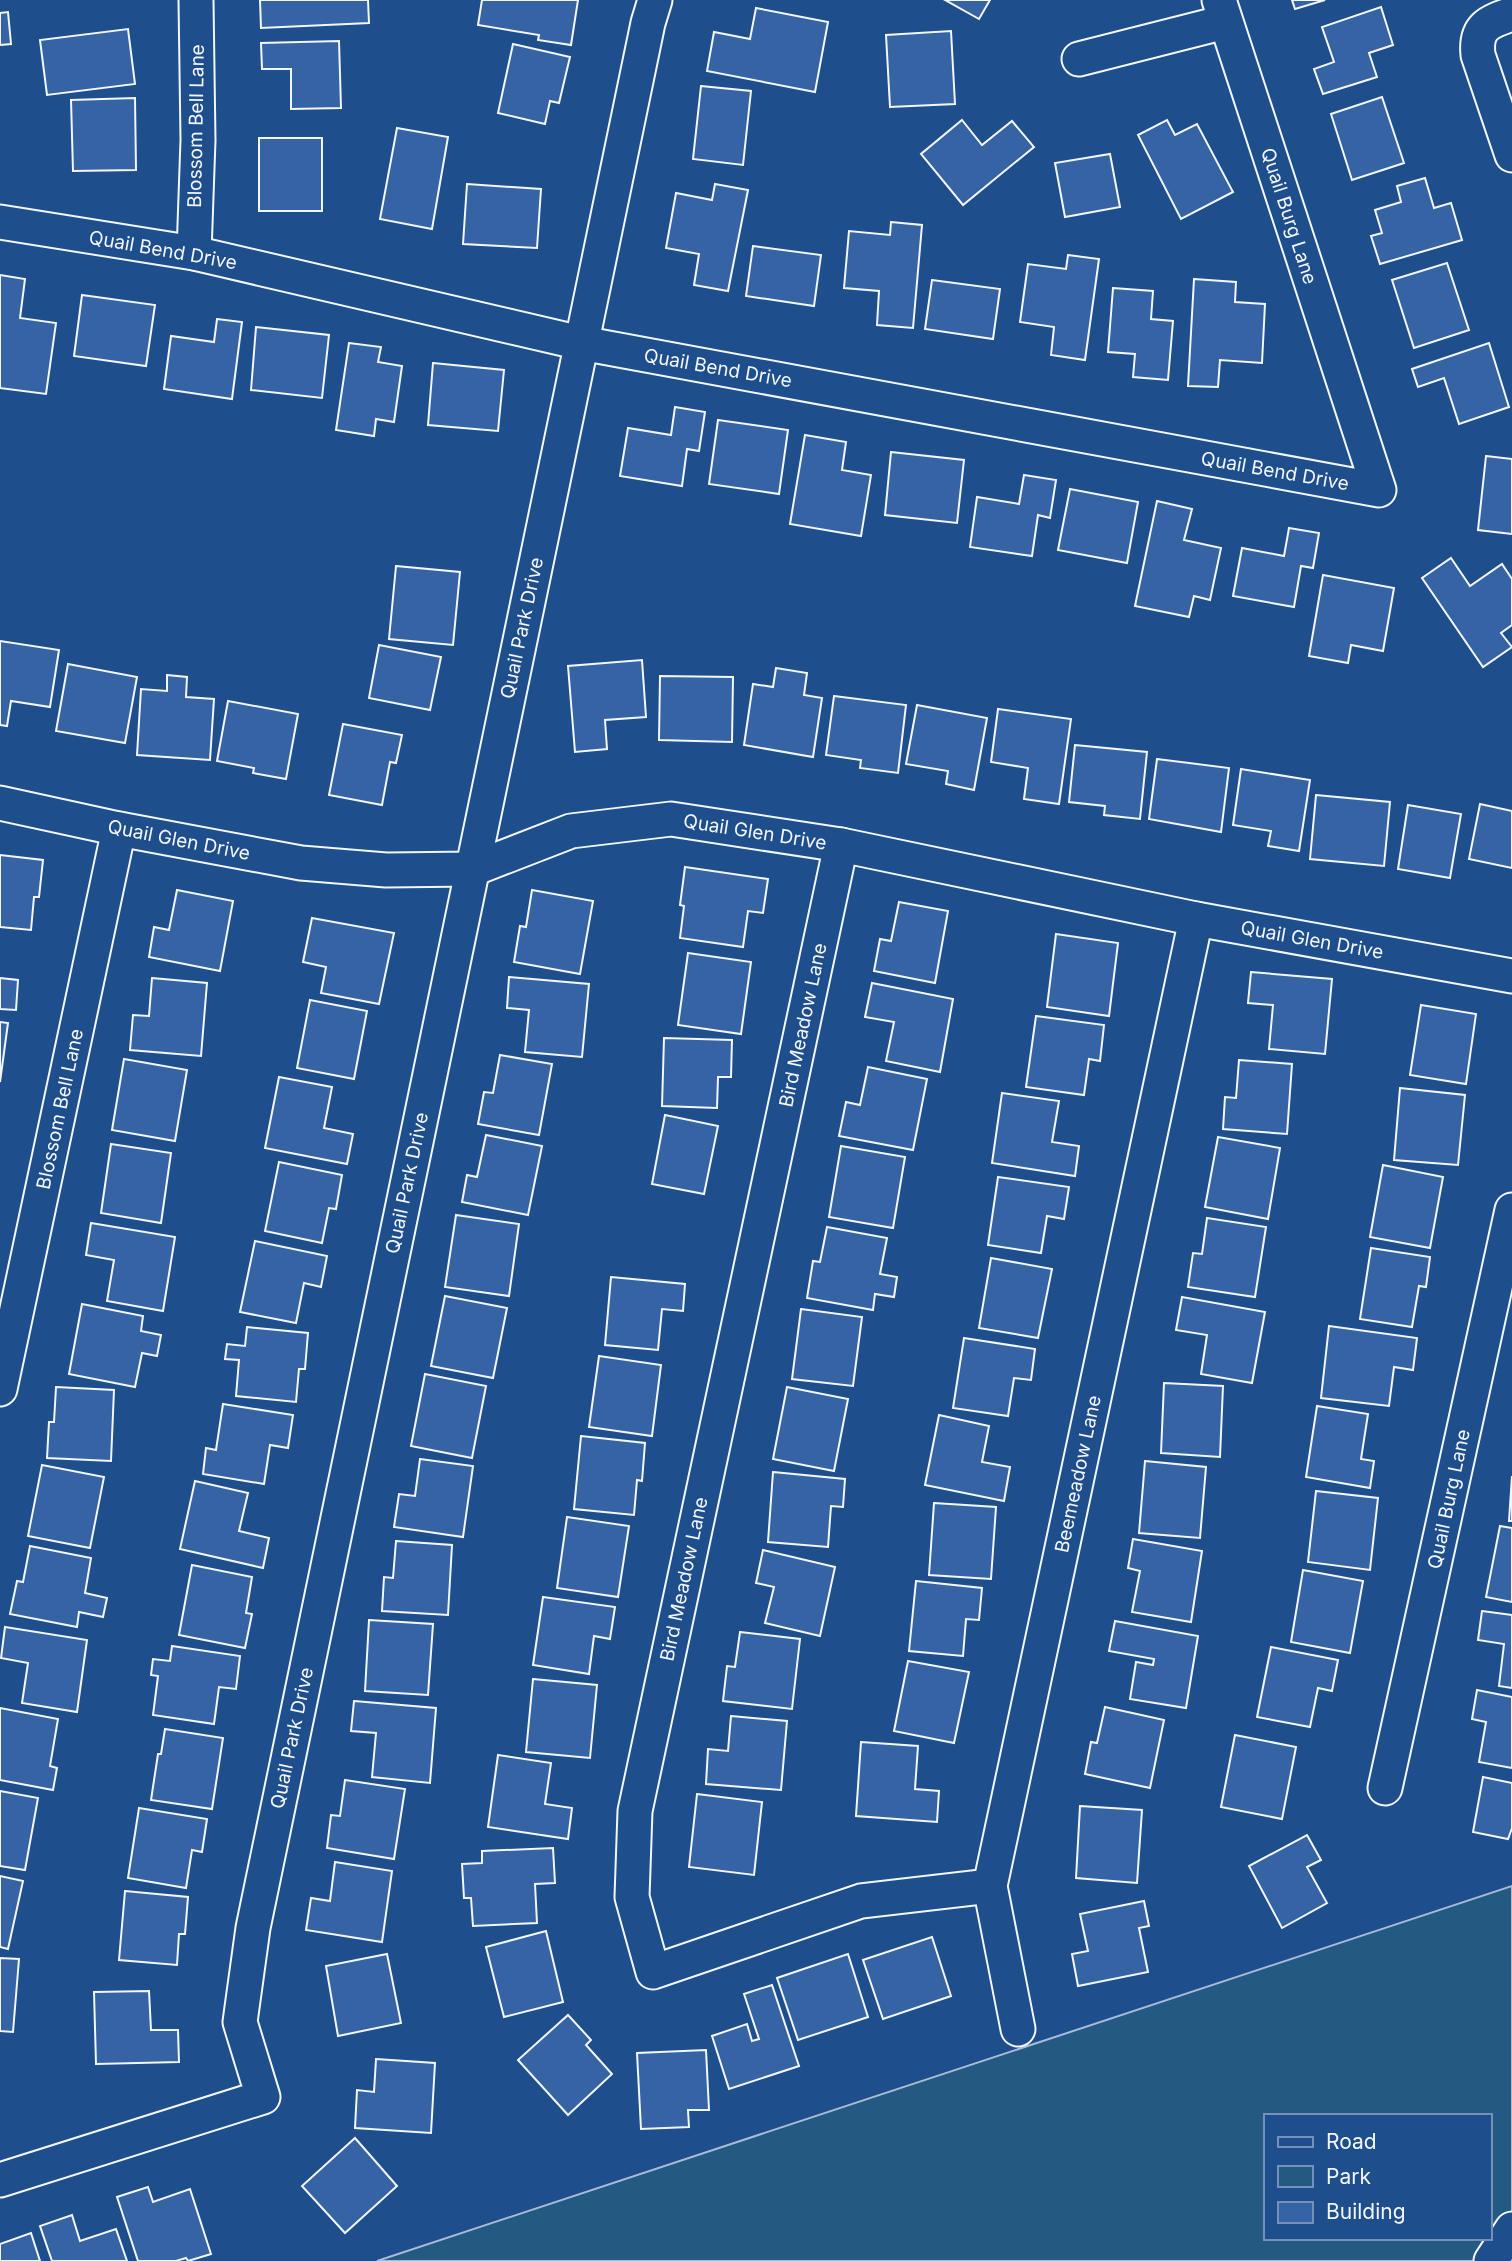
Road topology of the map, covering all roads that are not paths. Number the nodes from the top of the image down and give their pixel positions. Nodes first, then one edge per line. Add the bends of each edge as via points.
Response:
1 (197, 0) edge
2 (655, 0) edge
3 (1222, 11) edge
4 (1512, 14) edge
5 (1079, 60) dead end
6 (1512, 155) edge
7 (0, 222) edge
8 (194, 253) junction
9 (582, 342) junction
10 (1360, 432) joint
11 (0, 803) edge
12 (119, 829) junction
13 (841, 845) junction
14 (473, 869) junction
15 (1196, 919) junction
16 (1512, 976) edge
17 (1512, 1210) edge
18 (0, 1390) edge
19 (1385, 1788) dead end
20 (990, 1886) junction
21 (1018, 2029) dead end
22 (0, 2180) edge
23 (1512, 2229) edge
24 (1491, 2261) edge

1 - 8 street, Blossom Bell Lane
2 - 9 street, Quail Park Drive
3 - 5 street
3 - 10 street, Quail Burg Lane
4 - 6 street via 1484,27 1477,40
7 - 8 street, Quail Bend Drive
8 - 9 street, Quail Bend Drive
9 - 10 street, Quail Bend Drive via 1379,490
9 - 14 street, Quail Park Drive
11 - 12 street, Quail Glen Drive
12 - 14 street, Quail Glen Drive via 301,863 386,870
12 - 18 street, Blossom Bell Lane
13 - 14 street, Quail Glen Drive via 671,819 571,831
13 - 15 street, Quail Glen Drive
13 - 20 street, Bird Meadow Lane via 635,1811 632,1898 653,1972 861,1901
14 - 22 street, Quail Park Drive via 253,1928 240,2022 263,2097
15 - 16 street, Quail Glen Drive
15 - 20 street, Beemeadow Lane
17 - 19 street, Quail Burg Lane
20 - 21 street, Beemeadow Lane
23 - 24 street

